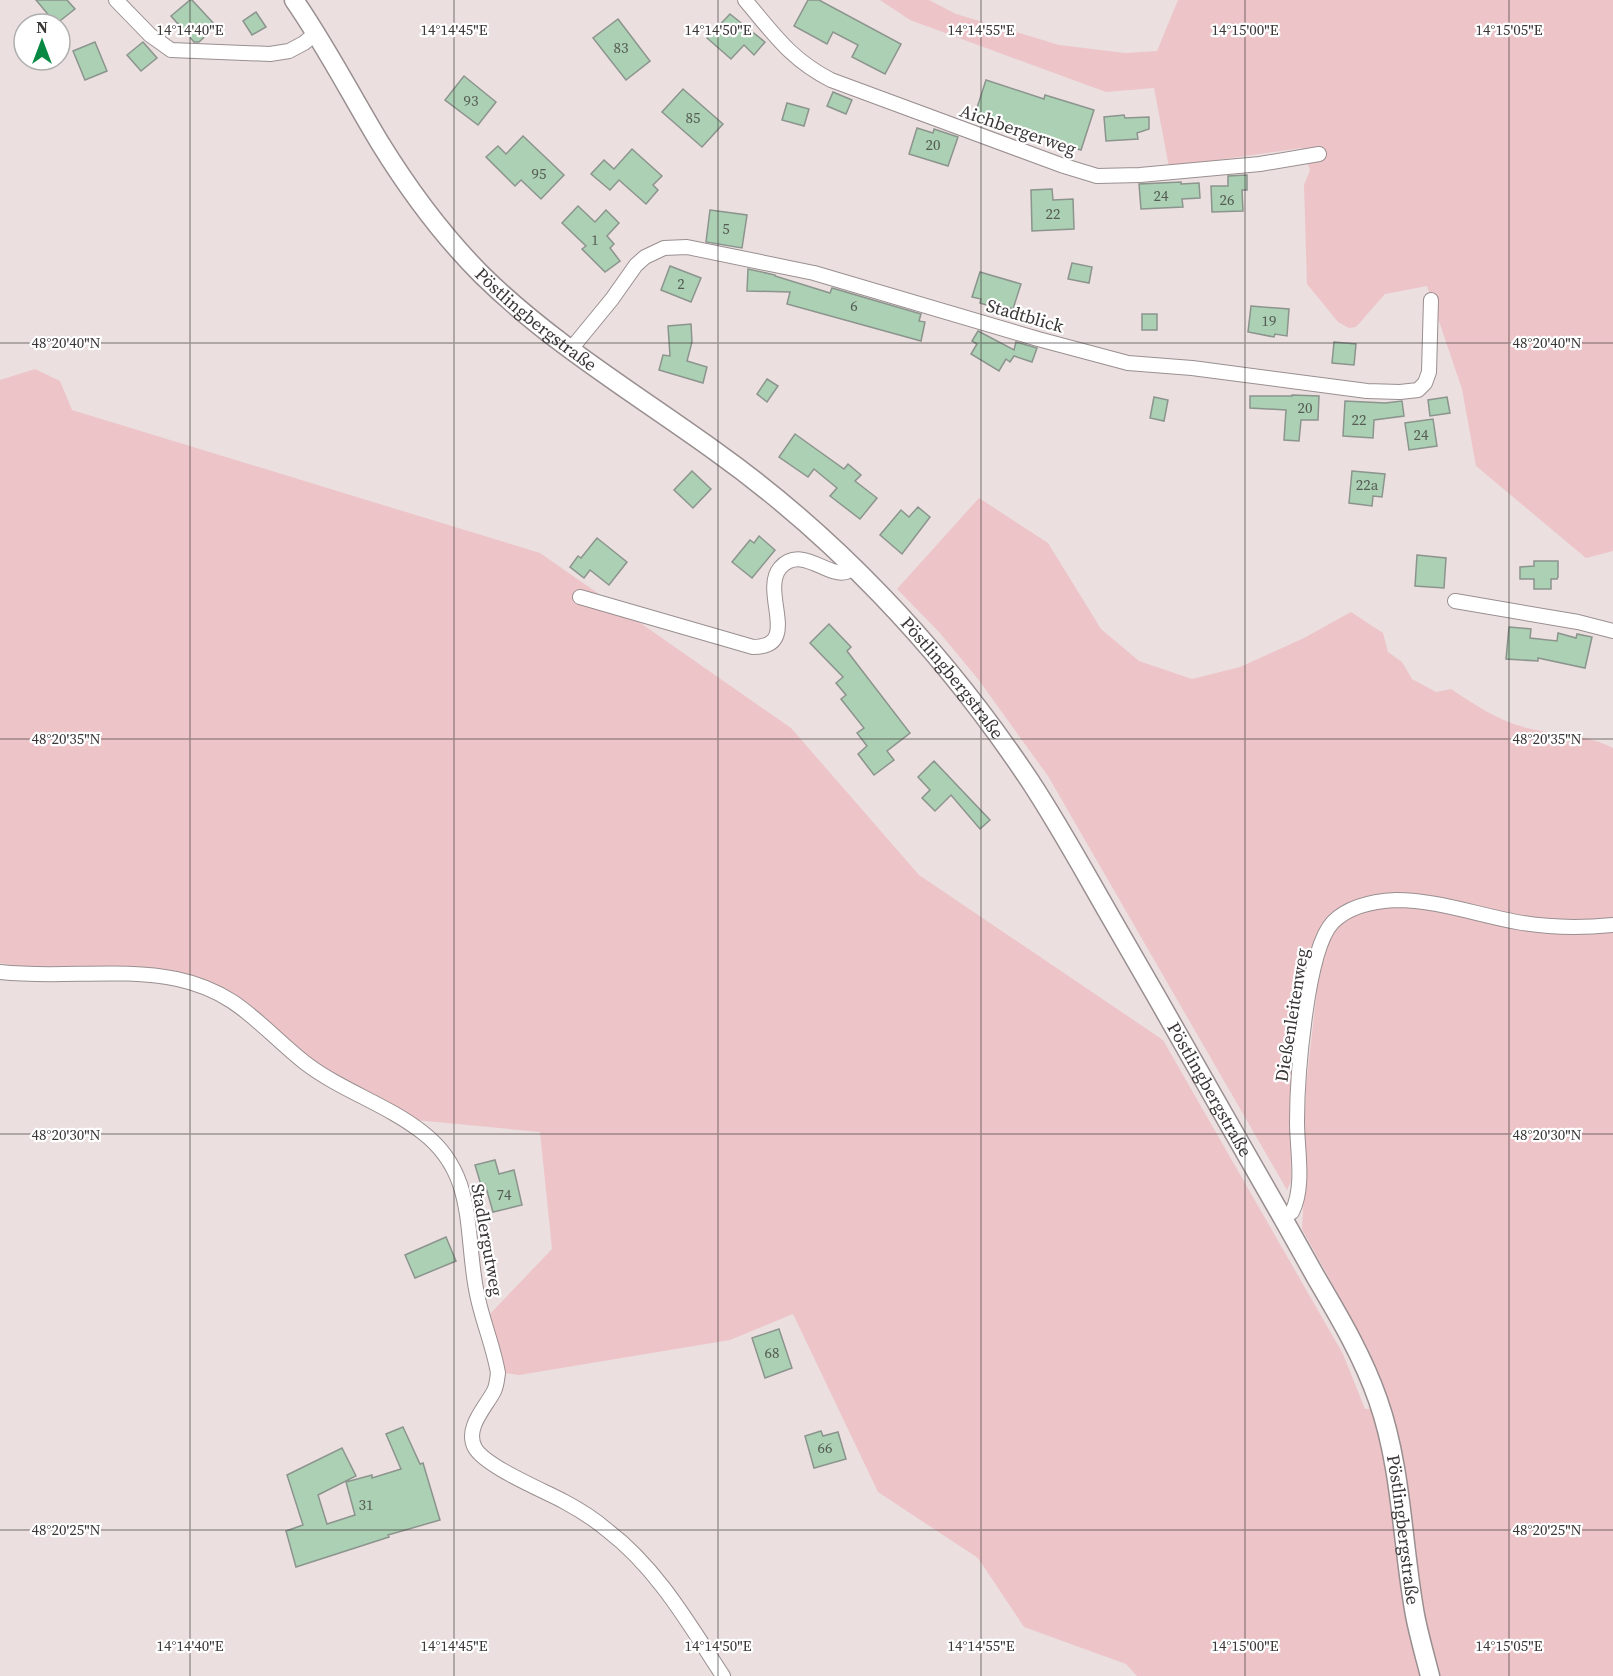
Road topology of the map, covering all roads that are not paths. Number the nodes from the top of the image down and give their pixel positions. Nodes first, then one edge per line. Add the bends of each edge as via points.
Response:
1 (116, 0) edge
2 (294, 0) edge
3 (744, 0) edge
4 (316, 33) junction
5 (1319, 154) dead end
6 (1431, 300) dead end
7 (575, 345) junction
8 (853, 567) junction
9 (580, 597) dead end
10 (1455, 601) dead end
11 (1613, 631) edge
12 (1613, 925) edge
13 (0, 972) edge
14 (1283, 1218) junction
15 (723, 1676) edge
16 (1430, 1676) edge

1 - 4 street via 150,35 171,50 270,54 289,51
2 - 4 main road, Pöstlingbergstraße
3 - 5 street, Aichbergerweg via 781,44 808,68 831,80 1090,174 1112,177 1189,171
4 - 7 main road, Pöstlingbergstraße via 389,157 452,243 502,294
6 - 7 street, Stadtblick via 1429,372 1425,383 1418,390 1367,391 1128,363 814,273 687,247 664,248 636,265
7 - 8 main road, Pöstlingbergstraße via 733,464
8 - 9 street via 839,573 800,560 781,567 773,584 776,637 763,647
8 - 14 main road, Pöstlingbergstraße via 957,682 1032,784
10 - 11 street
12 - 14 street, Dießenleitenweg via 1544,926 1396,900 1359,906 1335,921 1319,947 1313,972 1298,1087 1298,1193 1292,1212
13 - 15 street, Stadlergutweg via 152,975 203,986 237,1003 327,1078 407,1121 437,1145 448,1157 466,1202 476,1288 498,1373 494,1392 476,1421 475,1448 493,1464 592,1518 628,1547 664,1588
14 - 16 main road, Pöstlingbergstraße via 1357,1350 1380,1404 1395,1470 1415,1616

